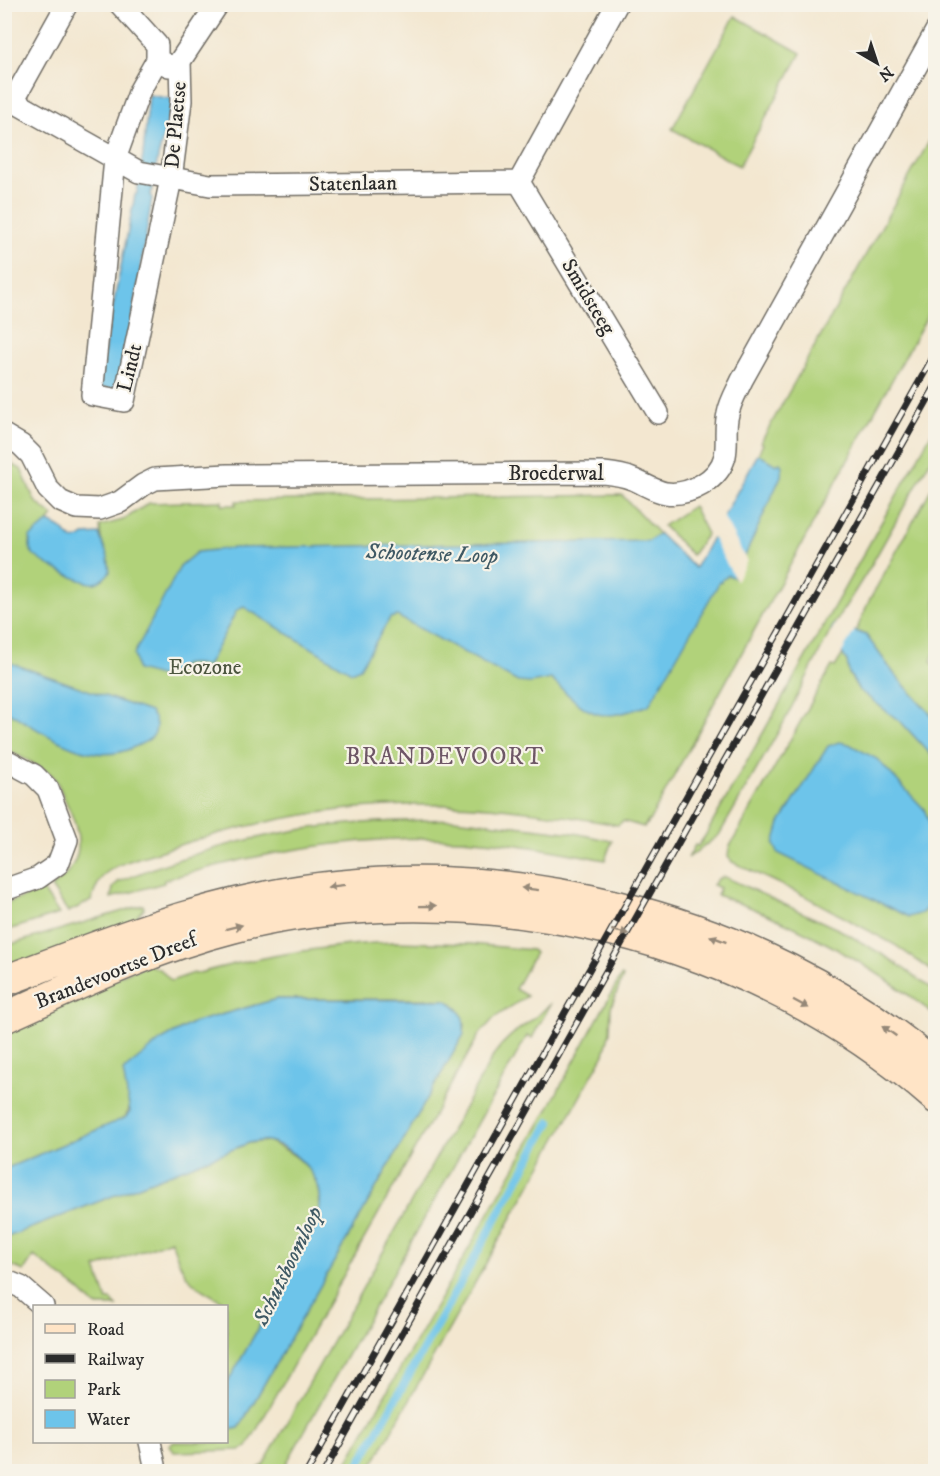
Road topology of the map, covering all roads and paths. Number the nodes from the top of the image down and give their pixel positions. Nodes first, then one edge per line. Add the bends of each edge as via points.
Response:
1 (67, 4) edge
2 (120, 4) edge
3 (218, 4) edge
4 (617, 4) edge
5 (936, 31) edge
6 (157, 60) junction
7 (180, 71) junction
8 (9, 98) edge
9 (115, 159) junction
10 (155, 176) junction
11 (519, 182) junction
12 (658, 413) dead end
13 (4, 435) edge
14 (4, 759) edge
15 (4, 890) edge
16 (4, 981) edge
17 (4, 1018) edge
18 (936, 1067) edge
19 (936, 1098) edge
20 (13, 1284) edge
21 (42, 1305) edge
22 (150, 1443) edge
23 (154, 1468) edge

1 - 8 street
2 - 6 street, De Plaetse via 157,45
3 - 7 street, De Plaetse via 180,60
4 - 11 street
5 - 13 street, Broederwal via 742,380 728,411 721,464 714,475 690,491 667,493 628,477 604,473 227,475 155,479 100,509 76,508 54,495 31,455
6 - 7 street, De Plaetse
6 - 9 street, De Plaetse via 140,90
7 - 10 street, De Plaetse via 182,101
8 - 9 street, Statenlaan
9 - 10 street, Statenlaan
9 - 10 street, Lindt via 92,395 124,401
10 - 11 street, Statenlaan via 210,185
11 - 12 street, Smidsteeg
14 - 15 street via 48,789 67,840 58,864 38,878
18 -> 16 main road, Brandevoortse Dreef via 855,1009 741,948 643,913 536,889 416,882 351,884 264,897 169,921
17 -> 19 main road, Brandevoortse Dreef via 147,955 235,927 353,908 490,908 563,919 688,952 805,1006 875,1050
20 - 21 street
22 - 23 street

